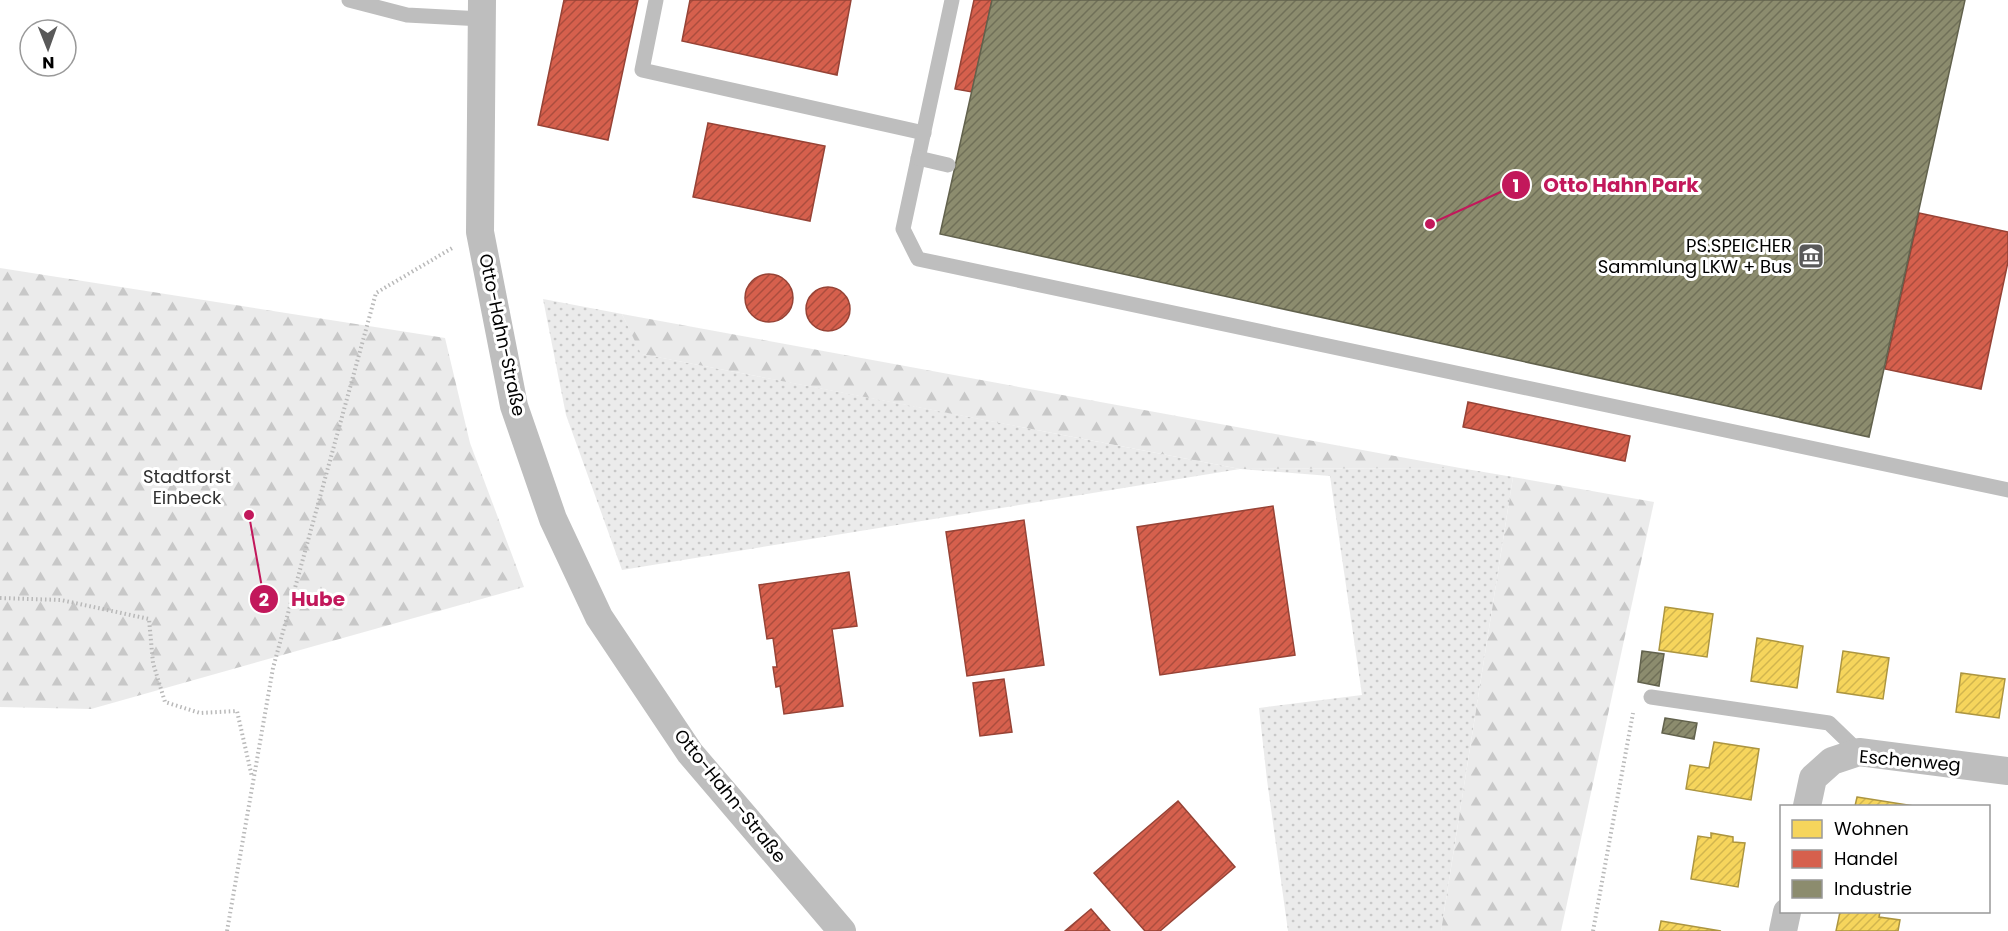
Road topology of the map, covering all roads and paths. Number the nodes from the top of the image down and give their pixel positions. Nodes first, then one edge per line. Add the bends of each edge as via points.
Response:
1 (349, 0) edge
2 (656, 0) edge
3 (952, 0) edge
4 (482, 10) edge
5 (924, 133) junction
6 (918, 158) junction
7 (948, 165) dead end
8 (480, 232) junction
9 (2008, 490) edge
10 (0, 598) edge
11 (1651, 697) joint
12 (1859, 752) junction
13 (2008, 771) edge
14 (253, 780) junction
15 (1807, 805) edge
16 (1786, 913) edge
17 (227, 931) edge
18 (842, 931) edge
19 (1593, 931) edge
20 (1783, 931) edge

1 - 4 lane via 407,15
2 - 5 lane via 642,70
3 - 5 lane
4 - 8 street, Otto-Hahn-Straße
5 - 6 lane
6 - 7 lane
6 - 9 lane via 903,229 918,260
8 - 14 path via 376,293 273,668
8 - 18 street, Otto-Hahn-Straße via 514,406 553,519 599,617 690,753
10 - 14 path via 61,600 149,619 153,663 165,702 200,713 237,711
11 - 12 lane via 1829,723
11 - 19 path via 1634,708
12 - 13 street, Eschenweg
12 - 15 street, Eschenweg via 1832,761 1813,778
14 - 17 path
16 - 20 street

